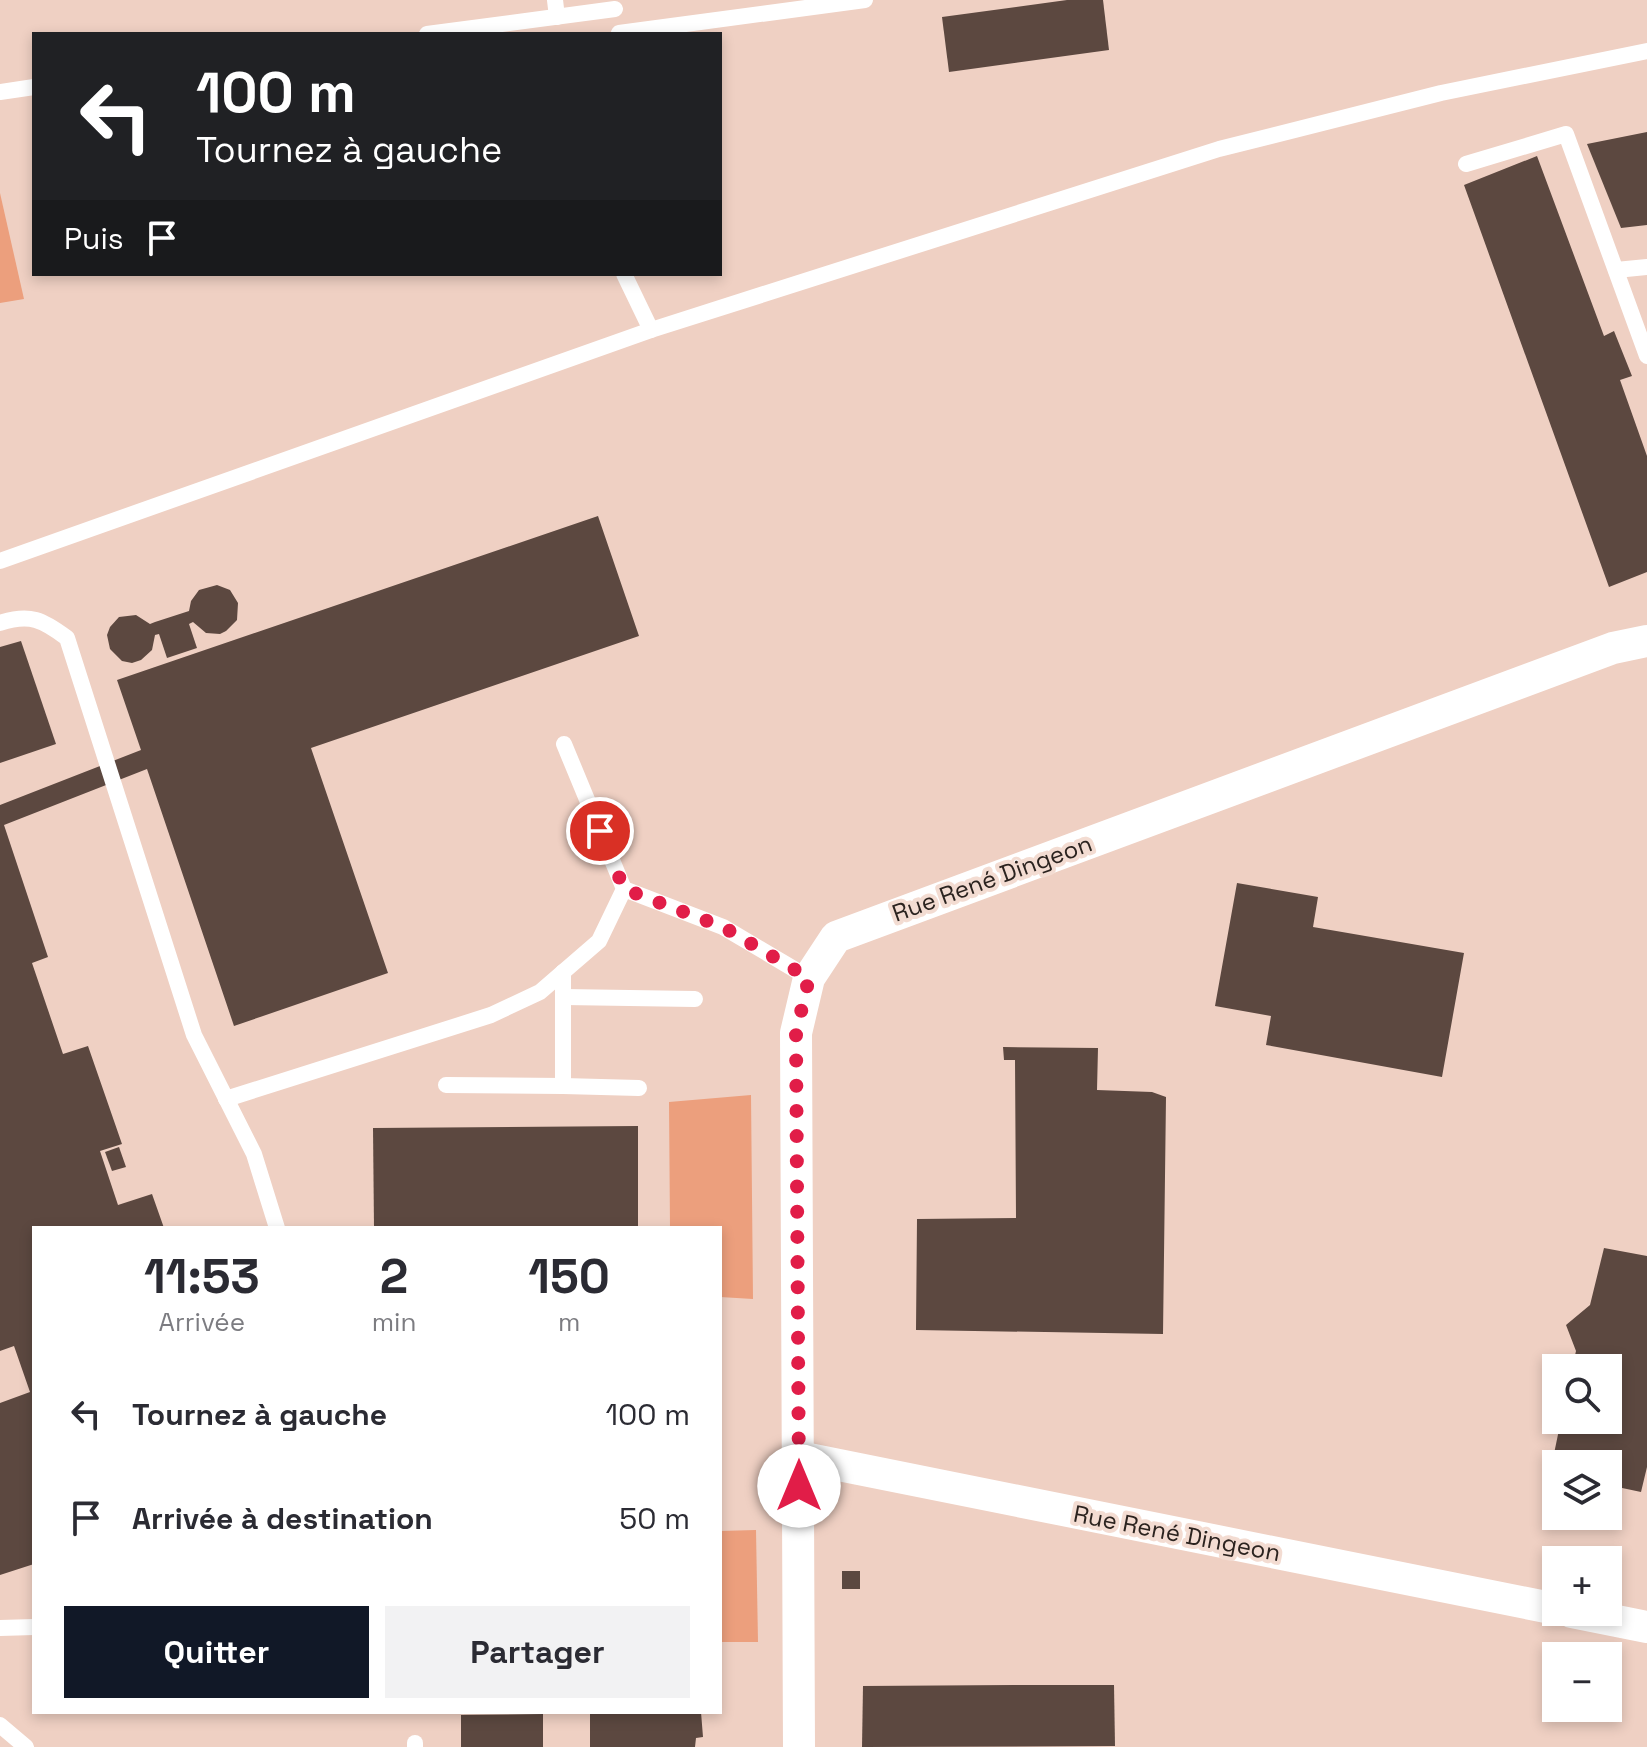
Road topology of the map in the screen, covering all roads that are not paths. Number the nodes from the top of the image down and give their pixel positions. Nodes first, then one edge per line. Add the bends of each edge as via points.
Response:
1 (865, 0) edge
2 (614, 4) edge
3 (556, 8) edge
4 (437, 32) edge
5 (620, 32) edge
6 (634, 32) edge
7 (1647, 51) edge
8 (32, 87) edge
9 (0, 92) edge
10 (1466, 164) dead end
11 (1647, 267) edge
12 (1616, 270) junction
13 (625, 276) edge
14 (651, 330) junction
15 (1647, 356) edge
16 (0, 561) edge
17 (0, 623) edge
18 (1647, 641) edge
19 (564, 744) dead end
20 (624, 889) junction
21 (563, 972) junction
22 (809, 978) junction
23 (564, 997) junction
24 (695, 999) dead end
25 (446, 1085) dead end
26 (563, 1086) junction
27 (639, 1088) dead end
28 (226, 1099) junction
29 (276, 1226) edge
30 (799, 1457) junction
31 (1542, 1606) edge
32 (1622, 1622) edge
33 (32, 1627) edge
34 (1647, 1627) edge
35 (0, 1628) edge
36 (0, 1725) edge
37 (0, 1744) edge
38 (24, 1745) edge
39 (799, 1747) edge

1 - 6 lane
2 - 3 lane
2 - 5 lane
3 - 4 lane
7 - 14 lane via 1441,93 1219,149
8 - 9 lane
10 - 12 lane via 1566,134
11 - 12 lane
12 - 15 lane
13 - 14 lane
14 - 16 lane
17 - 28 lane via 43,619 67,638 194,1035
18 - 22 street, Rue René Dingeon via 1613,648 836,937
19 - 20 lane
20 - 21 lane via 599,941
20 - 22 lane via 723,927
21 - 23 lane
21 - 28 lane via 540,992 491,1015
22 - 30 street, Rue René Dingeon via 796,1033
23 - 24 lane
23 - 26 lane
25 - 26 lane
26 - 27 lane
28 - 29 lane via 254,1154
30 - 31 street, Rue René Dingeon
30 - 39 street, Rue René Dingeon
32 - 34 street
33 - 35 lane
36 - 38 lane
37 - 38 lane

